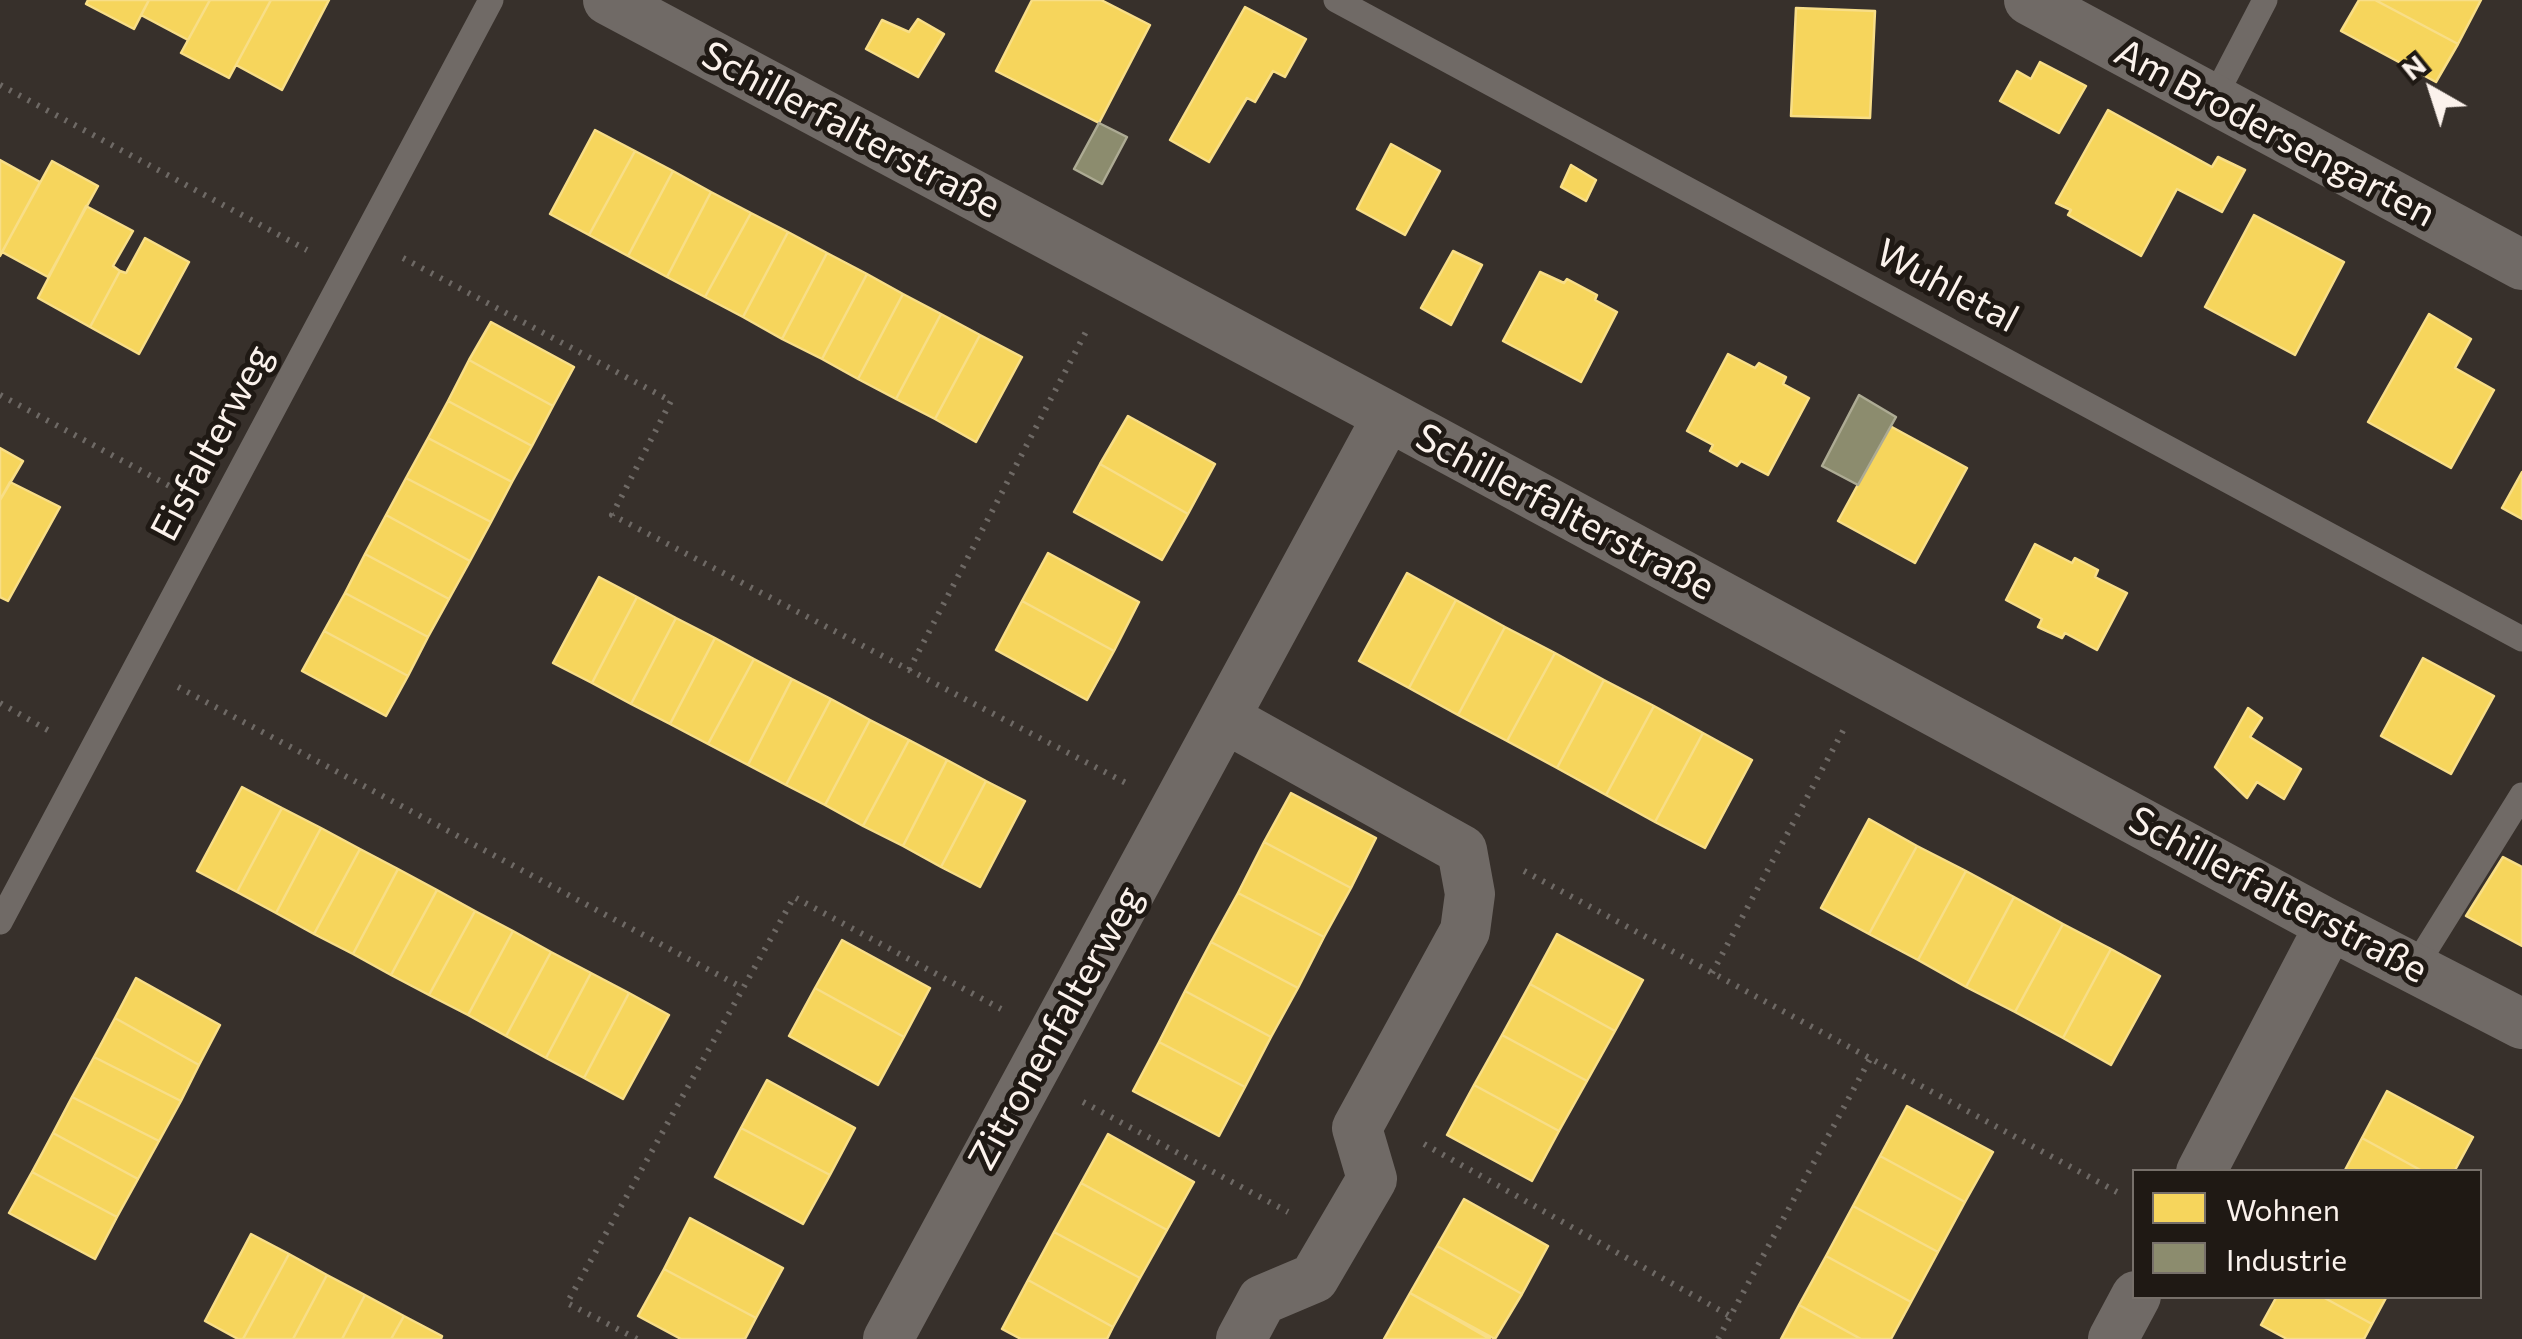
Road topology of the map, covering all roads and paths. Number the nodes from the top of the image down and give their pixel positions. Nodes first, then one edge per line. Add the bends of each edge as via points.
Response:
1 (491, 0) edge
2 (608, 0) edge
3 (1336, 0) edge
4 (2029, 0) edge
5 (2265, 0) edge
6 (0, 84) edge
7 (2214, 100) junction
8 (365, 238) junction
9 (2522, 265) edge
10 (346, 270) junction
11 (1090, 326) dead end
12 (0, 395) edge
13 (1388, 416) junction
14 (218, 512) junction
15 (2522, 639) edge
16 (137, 666) junction
17 (909, 670) junction
18 (0, 703) edge
19 (1224, 718) junction
20 (1844, 729) dead end
21 (89, 754) junction
22 (2522, 795) edge
23 (1176, 809) junction
24 (1462, 850) junction
25 (0, 922) edge
26 (2330, 925) junction
27 (2415, 968) junction
28 (1712, 973) junction
29 (743, 988) junction
30 (2522, 1024) edge
31 (1042, 1055) junction
32 (1870, 1058) junction
33 (1366, 1111) junction
34 (2203, 1169) edge
35 (2117, 1192) dead end
36 (1337, 1239) junction
37 (2134, 1299) edge
38 (1730, 1316) junction
39 (637, 1339) edge
40 (888, 1339) edge
41 (1240, 1339) edge
42 (1718, 1339) edge
43 (2114, 1339) edge

1 - 8 lane, Eisfalterweg
2 - 13 street, Schillerfalterstraße
3 - 15 lane, Wuhletal
4 - 7 street, Am Brodersengarten
5 - 7 lane
6 - 10 path
7 - 9 street, Am Brodersengarten
8 - 10 lane, Eisfalterweg
8 - 17 path via 671,400 612,516
10 - 14 lane, Eisfalterweg
11 - 17 path
12 - 14 path
13 - 19 street, Zitronenfalterweg
13 - 26 street, Schillerfalterstraße
14 - 16 lane, Eisfalterweg
16 - 21 lane, Eisfalterweg
16 - 29 path
17 - 23 path
18 - 21 path
19 - 23 street, Zitronenfalterweg
19 - 24 street
20 - 28 path
21 - 25 lane, Eisfalterweg
22 - 27 lane
23 - 31 street, Zitronenfalterweg
24 - 28 path via 1496,856
24 - 33 street via 1470,894 1465,931
26 - 27 street, Schillerfalterstraße
26 - 34 street
27 - 30 street, Schillerfalterstraße
28 - 32 path
29 - 31 path via 794,897
29 - 39 path via 567,1303
31 - 36 path
31 - 40 street, Zitronenfalterweg
32 - 35 path
32 - 38 path
33 - 36 street via 1357,1128 1372,1179
33 - 38 path
36 - 41 street via 1314,1278 1262,1300
37 - 43 street
38 - 42 path

